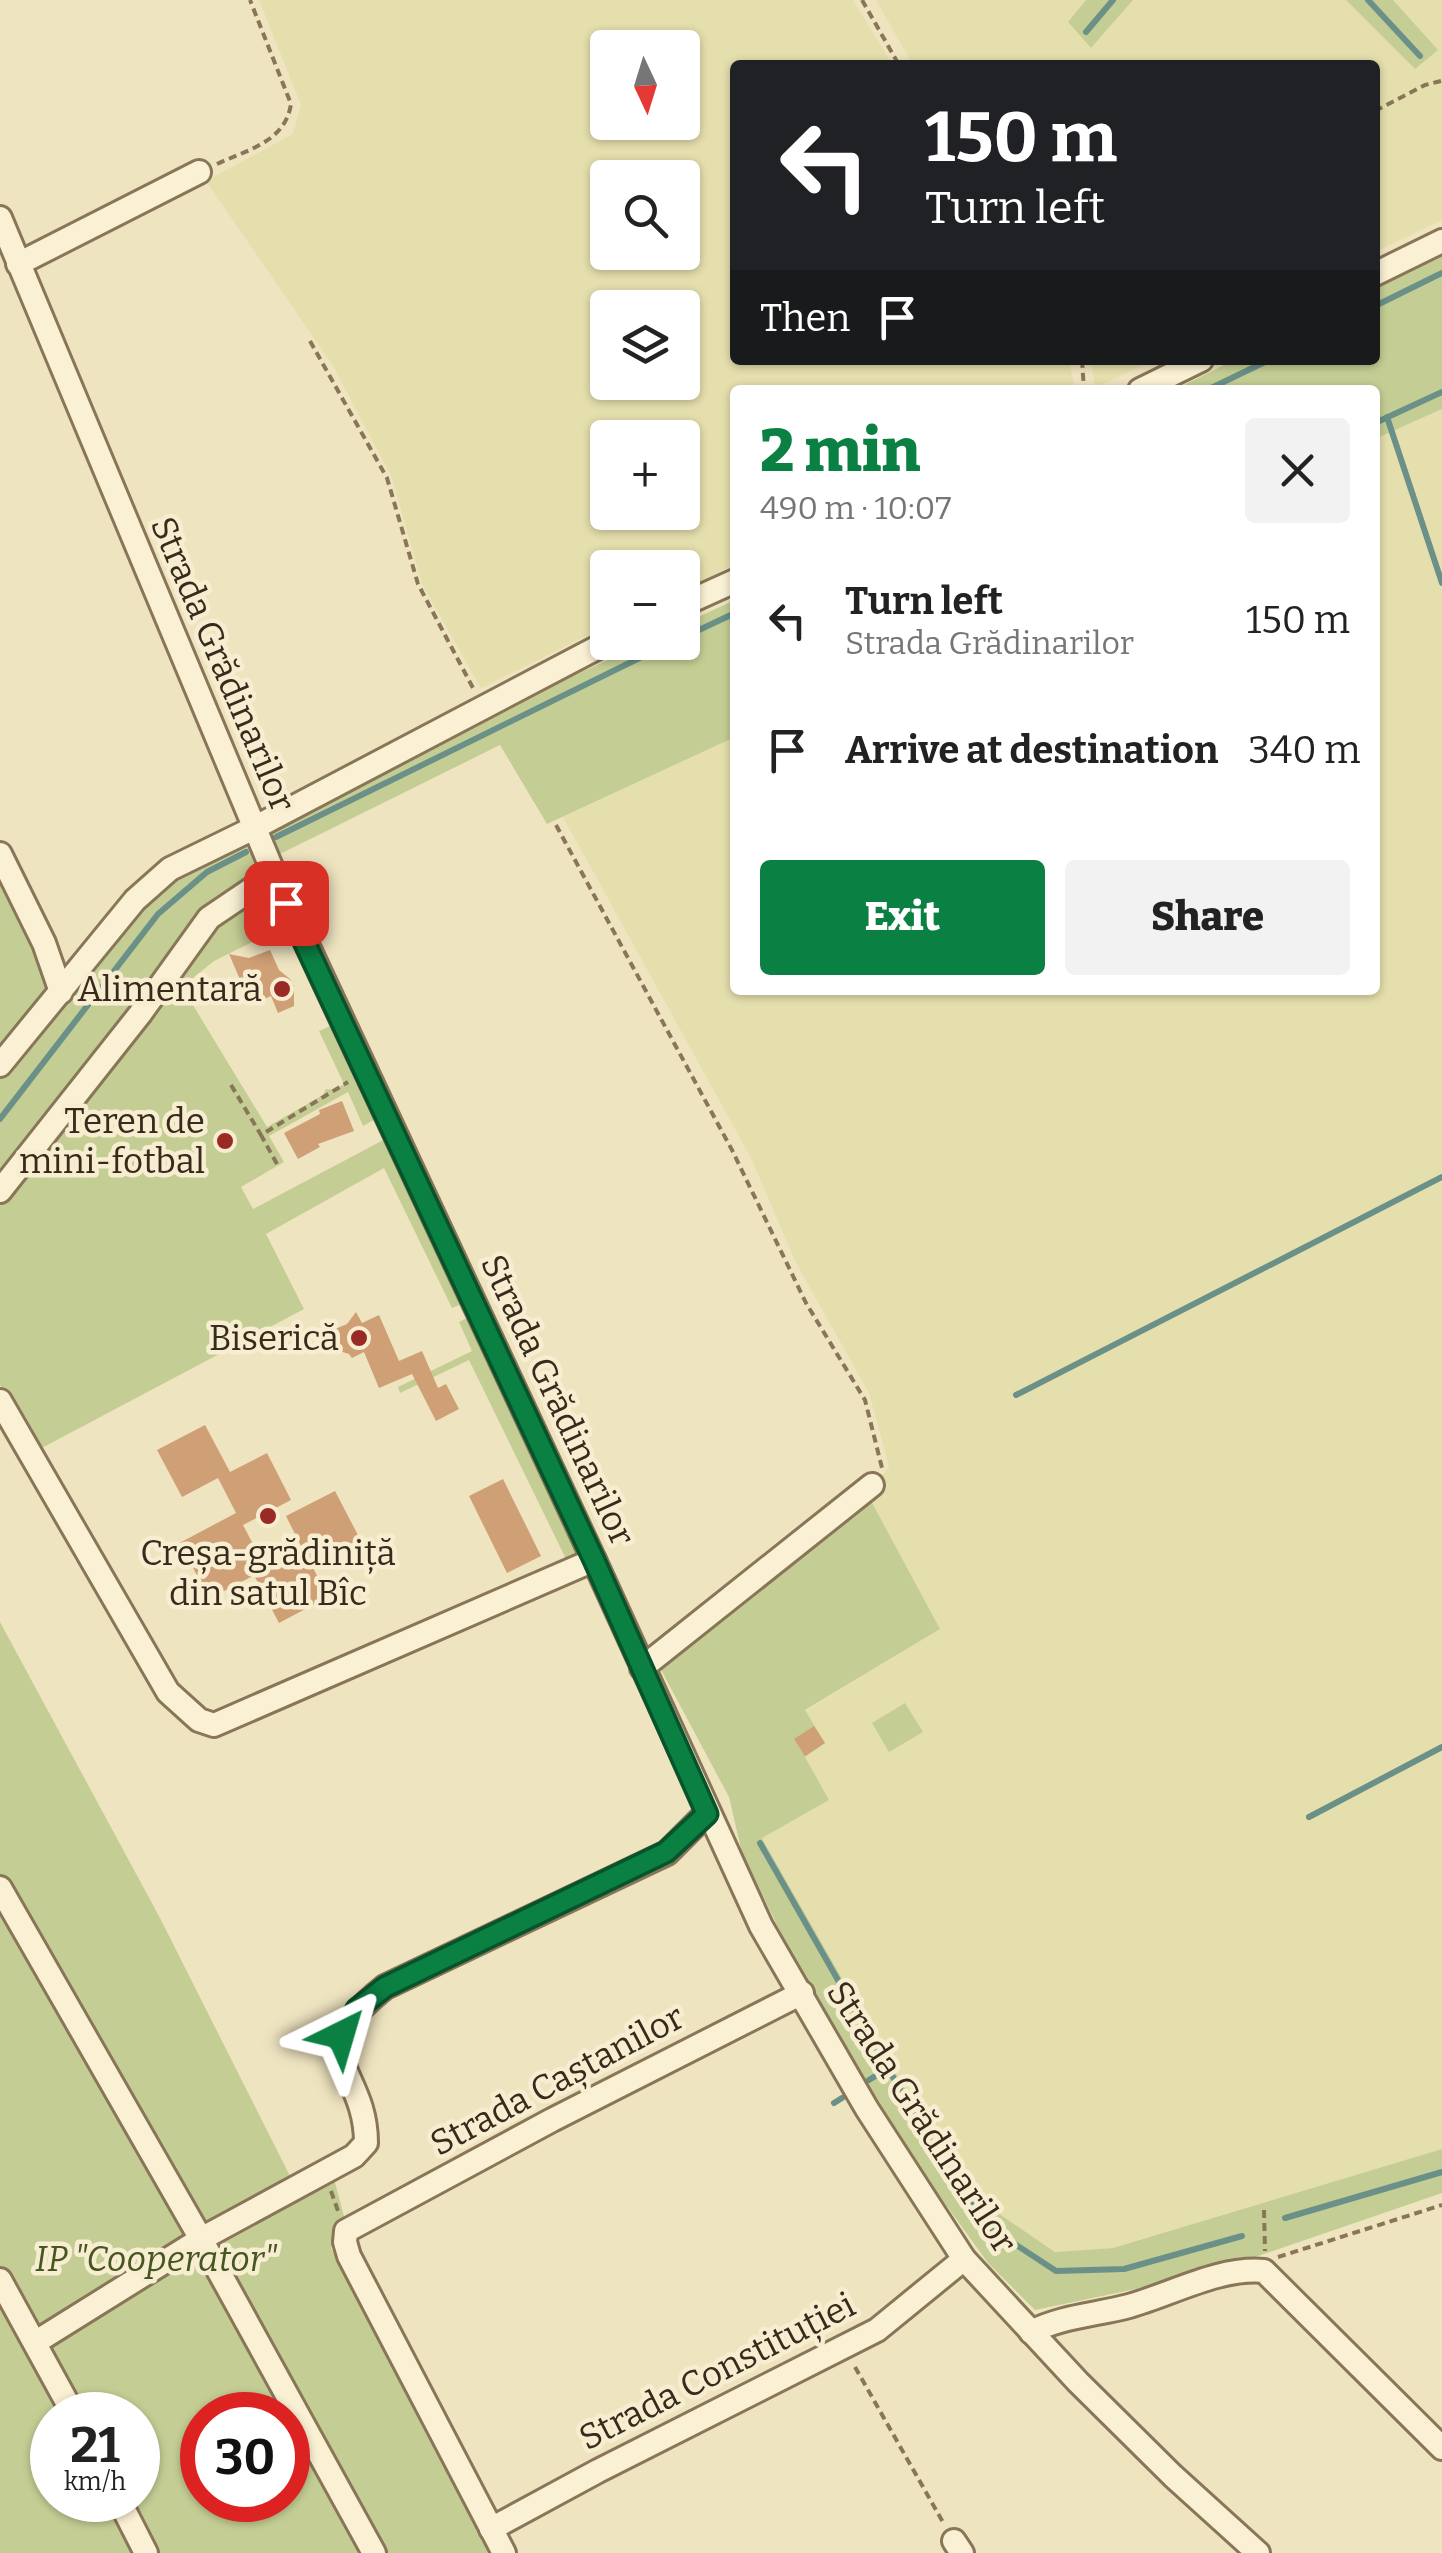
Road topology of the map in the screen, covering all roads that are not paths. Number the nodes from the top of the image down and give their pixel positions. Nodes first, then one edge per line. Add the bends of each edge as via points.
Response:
1 (199, 172) road end
2 (0, 218) edge
3 (1442, 240) edge
4 (18, 264) junction
5 (1380, 271) edge
6 (1190, 365) edge
7 (1150, 385) edge
8 (730, 583) edge
9 (700, 598) edge
10 (590, 651) edge
11 (254, 828) junction
12 (0, 854) edge
13 (274, 874) junction
14 (60, 992) junction
15 (0, 1065) edge
16 (0, 1191) edge
17 (0, 1401) edge
18 (872, 1485) road end
19 (594, 1560) junction
20 (642, 1668) junction
21 (707, 1814) junction
22 (0, 1888) edge
23 (802, 1994) junction
24 (202, 2239) junction
25 (964, 2259) junction
26 (0, 2280) edge
27 (1031, 2332) junction
28 (36, 2342) junction
29 (62, 2392) edge
30 (1442, 2448) edge
31 (130, 2522) edge
32 (491, 2529) junction
33 (146, 2553) edge
34 (374, 2553) edge
35 (504, 2553) edge
36 (1258, 2553) edge

1 - 4 street
2 - 4 street, Strada Grădinarilor
3 - 5 street
4 - 11 street, Strada Grădinarilor
6 - 7 street
8 - 9 street
10 - 11 street
11 - 13 street, Strada Grădinarilor
11 - 14 street via 151,883
12 - 14 street
13 - 16 street via 209,918
13 - 19 street, Strada Grădinarilor
14 - 15 street
17 - 19 street via 168,1692 199,1720 214,1724
18 - 20 street
19 - 20 street, Strada Grădinarilor
20 - 21 street, Strada Grădinarilor
21 - 23 street, Strada Grădinarilor
21 - 24 street via 666,1852 430,1964 357,2009 341,2035 341,2058 366,2124 366,2143 354,2156
22 - 24 street
23 - 25 street, Strada Grădinarilor
23 - 32 street, Strada Caștanilor via 346,2232 350,2256
24 - 28 street
24 - 34 street
25 - 27 street, Strada Grădinarilor
25 - 32 street, Strada Constituției via 877,2330
26 - 28 street
27 - 30 street via 1241,2271 1264,2271
27 - 36 street, Strada Grădinarilor
28 - 29 street
31 - 33 street
32 - 35 street

